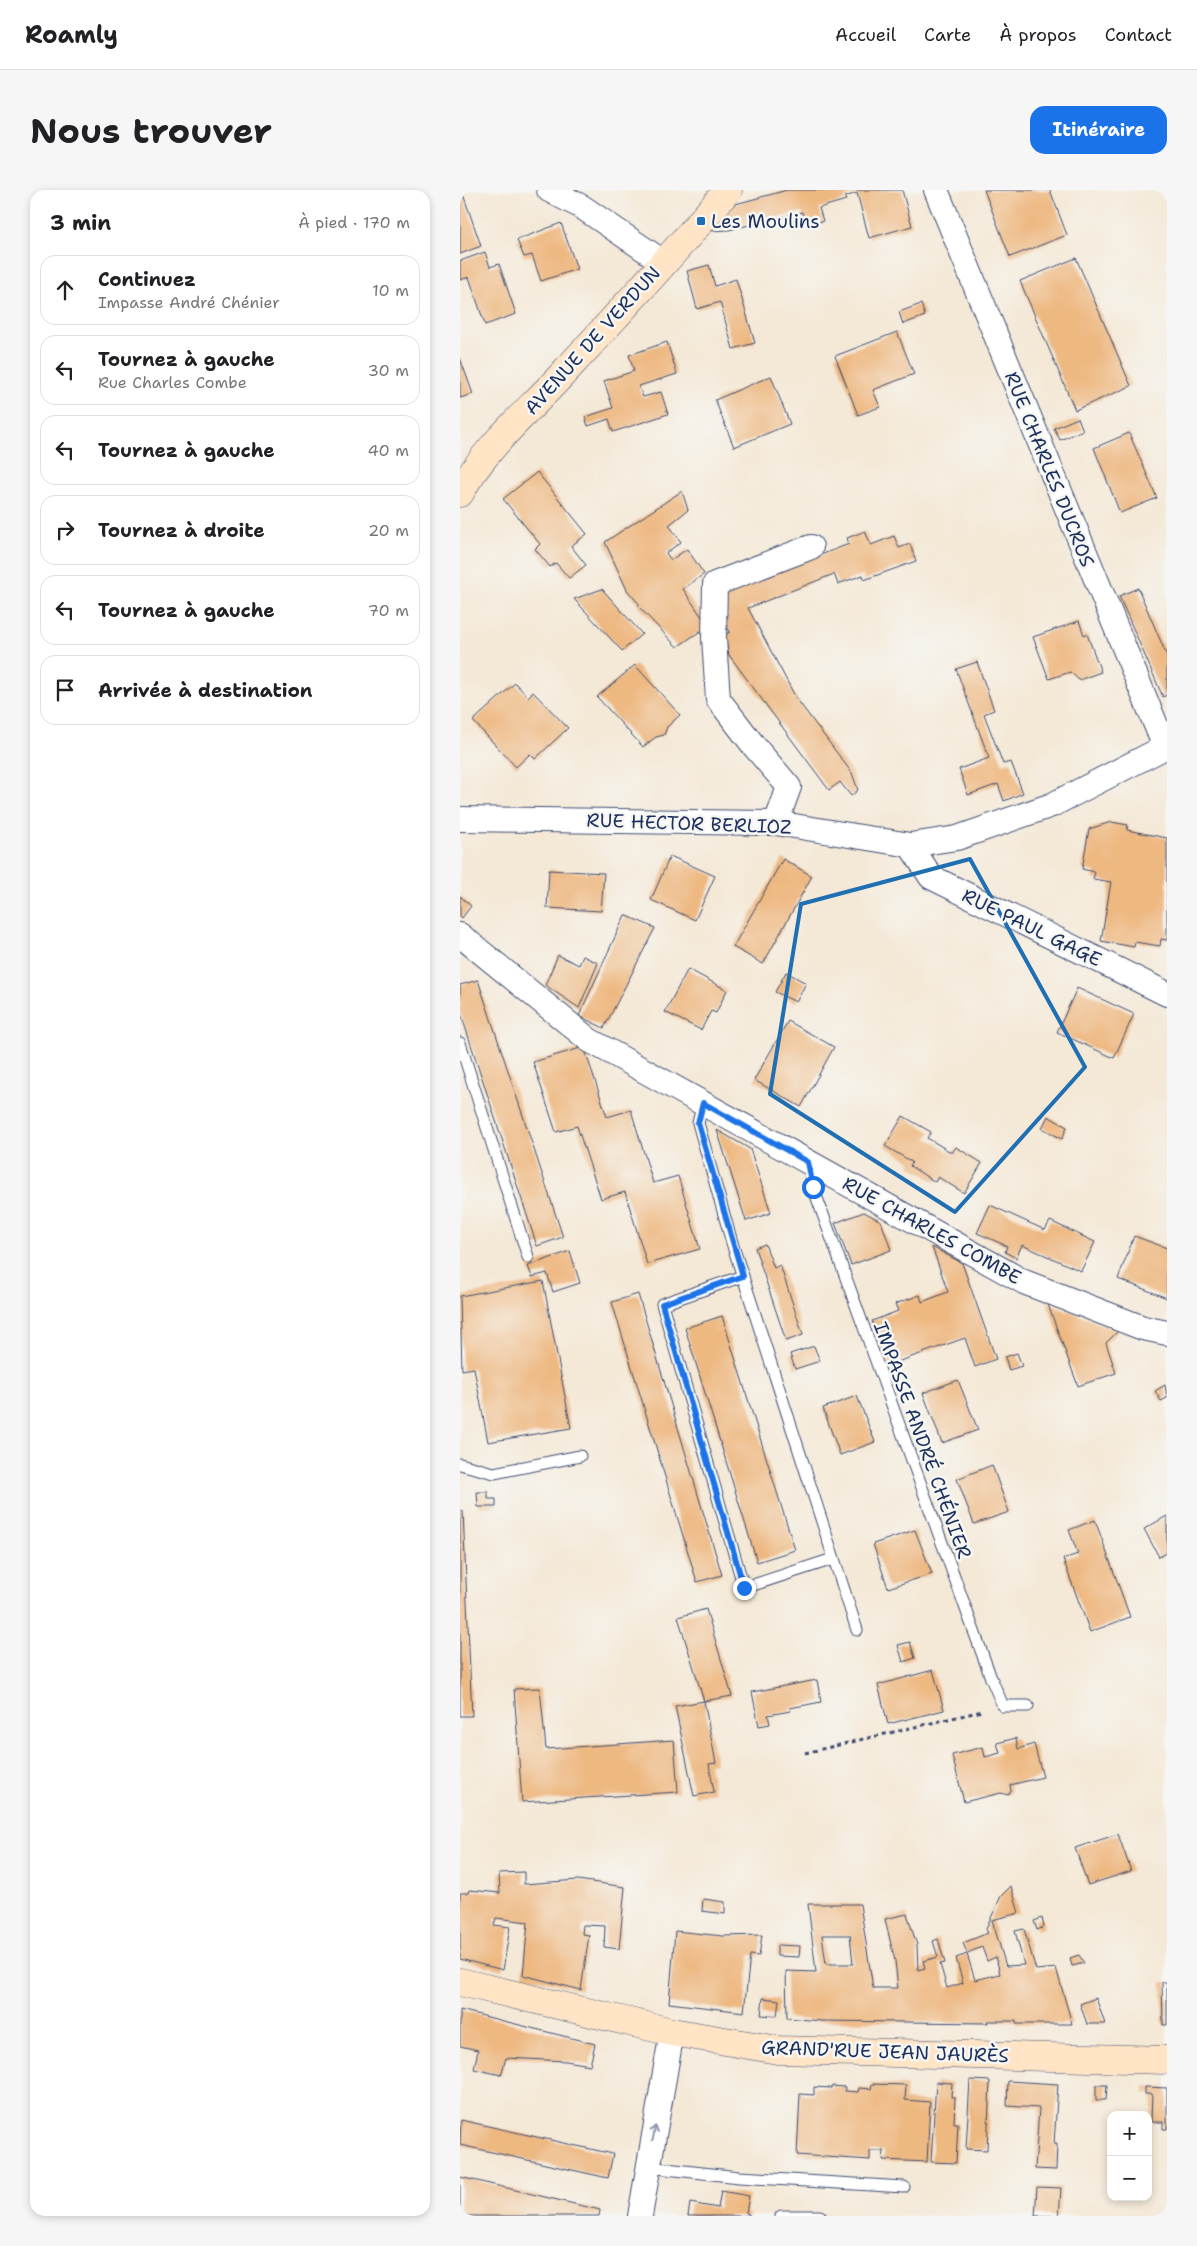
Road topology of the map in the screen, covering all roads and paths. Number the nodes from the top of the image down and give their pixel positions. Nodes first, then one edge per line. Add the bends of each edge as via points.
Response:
1 (549, 190) edge
2 (728, 190) edge
3 (936, 190) edge
4 (664, 262) junction
5 (460, 493) edge
6 (810, 547) dead end
7 (1166, 747) edge
8 (460, 819) edge
9 (776, 823) junction
10 (910, 845) junction
11 (460, 935) edge
12 (1167, 994) edge
13 (460, 1043) edge
14 (703, 1103) junction
15 (808, 1162) junction
16 (528, 1256) dead end
17 (743, 1276) junction
18 (1167, 1333) edge
19 (580, 1456) dead end
20 (460, 1464) edge
21 (834, 1559) junction
22 (857, 1630) dead end
23 (1003, 1706) junction
24 (1028, 1706) dead end
25 (805, 1753) dead end
26 (460, 1982) edge
27 (672, 2032) junction
28 (1167, 2060) edge
29 (648, 2167) junction
30 (904, 2187) dead end
31 (640, 2216) edge
32 (781, 2216) edge
33 (820, 2216) edge

1 - 4 street via 582,207
2 - 4 main road, AVENUE DE VERDUN
3 - 7 street, RUE CHARLES DUCROS
4 - 5 main road, AVENUE DE VERDUN via 482,460
6 - 9 street via 715,584 718,699 789,787
7 - 10 street, RUE HECTOR BERLIOZ via 1052,805 957,838
8 - 9 street, RUE HECTOR BERLIOZ
9 - 10 street, RUE HECTOR BERLIOZ
10 - 12 street, RUE PAUL GAGE via 931,877
11 - 14 street, RUE CHARLES COMBE via 589,1040
13 - 16 lane
14 - 15 street, RUE CHARLES COMBE
14 - 17 lane via 698,1123
15 - 18 street, RUE CHARLES COMBE via 1024,1282 1143,1328
15 - 23 lane, IMPASSE ANDRÉ CHÉNIER via 816,1196
17 - 21 lane
17 - 21 lane via 662,1304 744,1588
19 - 20 lane via 494,1473
21 - 22 lane
23 - 24 lane
23 - 25 path
26 - 27 main road, GRAND'RUE JEAN JAURÈS
27 - 28 main road, GRAND'RUE JEAN JAURÈS via 778,2050
29 -> 27 street
29 - 30 lane via 738,2177
29 - 31 street
32 - 33 lane

